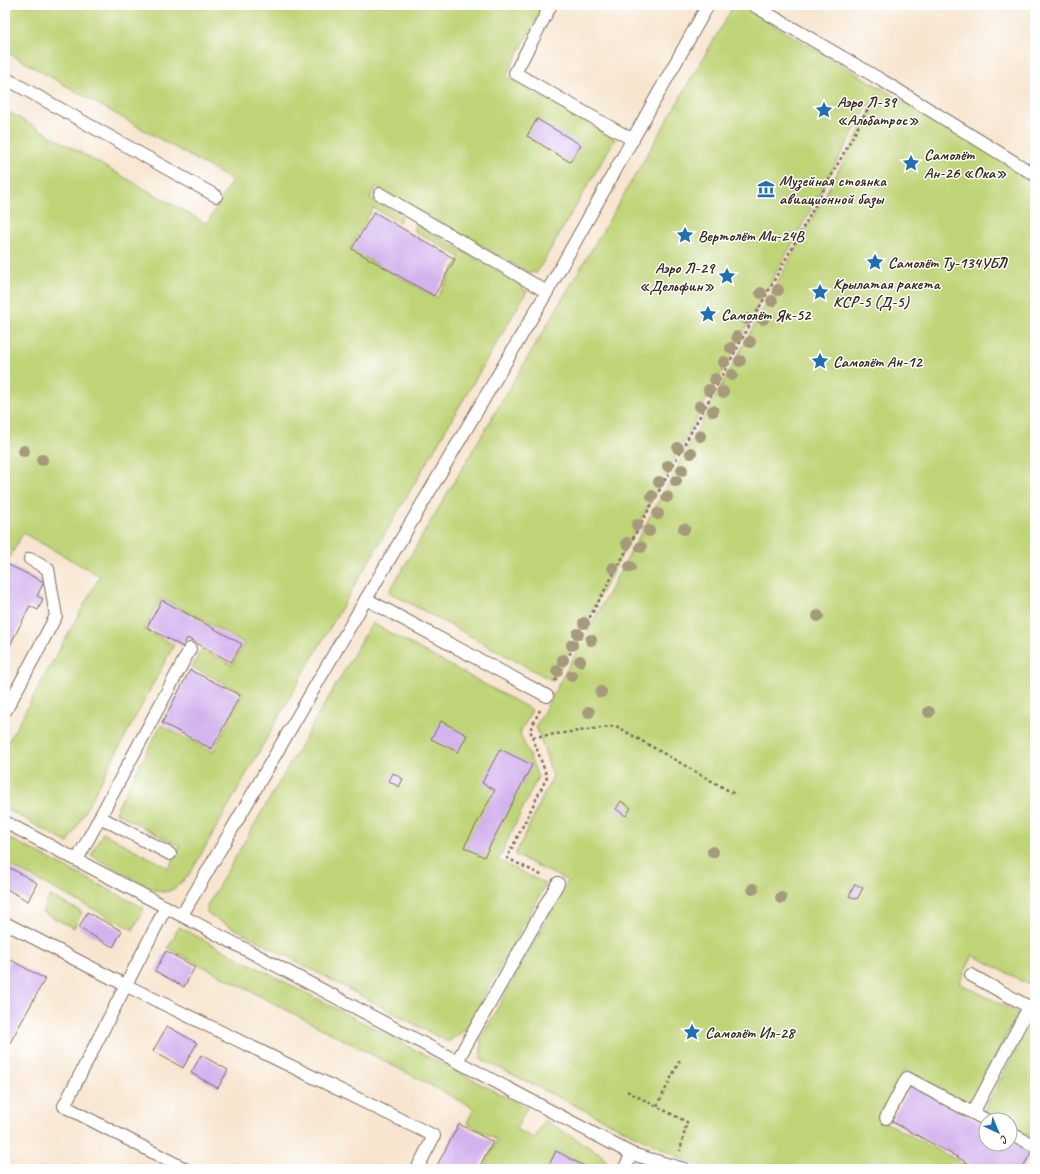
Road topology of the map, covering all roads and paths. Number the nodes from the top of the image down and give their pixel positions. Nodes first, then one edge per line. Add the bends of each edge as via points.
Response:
1 (551, 5) edge
2 (708, 5) edge
3 (753, 5) edge
4 (5, 78) edge
5 (883, 81) junction
6 (633, 140) junction
7 (1035, 175) edge
8 (380, 194) dead end
9 (216, 196) dead end
10 (547, 292) junction
11 (30, 558) dead end
12 (366, 600) junction
13 (190, 649) dead end
14 (547, 696) junction
15 (5, 711) edge
16 (533, 737) junction
17 (736, 795) dead end
18 (100, 817) junction
19 (5, 822) edge
20 (170, 854) dead end
21 (77, 860) junction
22 (558, 883) joint
23 (166, 907) junction
24 (182, 915) junction
25 (5, 923) edge
26 (971, 975) dead end
27 (125, 985) junction
28 (680, 1060) dead end
29 (457, 1061) junction
30 (627, 1091) dead end
31 (657, 1106) junction
32 (973, 1113) junction
33 (978, 1116) edge
34 (886, 1118) dead end
35 (1018, 1137) edge
36 (1035, 1146) edge
37 (632, 1154) junction
38 (680, 1168) edge
39 (185, 1169) edge
40 (417, 1169) edge
41 (624, 1169) edge

1 - 6 lane via 515,73
2 - 6 lane
3 - 5 lane
4 - 9 lane
5 - 7 lane
5 - 14 path
6 - 10 lane
8 - 10 lane
10 - 12 lane
11 - 15 lane via 48,569 56,616
12 - 14 lane
12 - 24 lane
13 - 18 lane
14 - 16 path via 530,730
16 - 17 path via 616,726
16 - 22 path via 547,777 507,858
18 - 20 lane
18 - 21 lane
19 - 21 lane
21 - 23 lane
22 - 29 lane
23 - 24 lane
23 - 27 lane
24 - 29 lane
25 - 27 lane
26 - 32 lane via 1029,1007
27 - 39 lane via 64,1106
27 - 40 lane via 434,1136
28 - 31 path
29 - 37 lane
30 - 31 path
31 - 38 path via 687,1122
32 - 33 lane
32 - 34 lane via 907,1078
35 - 36 lane
37 - 38 lane
37 - 41 lane

